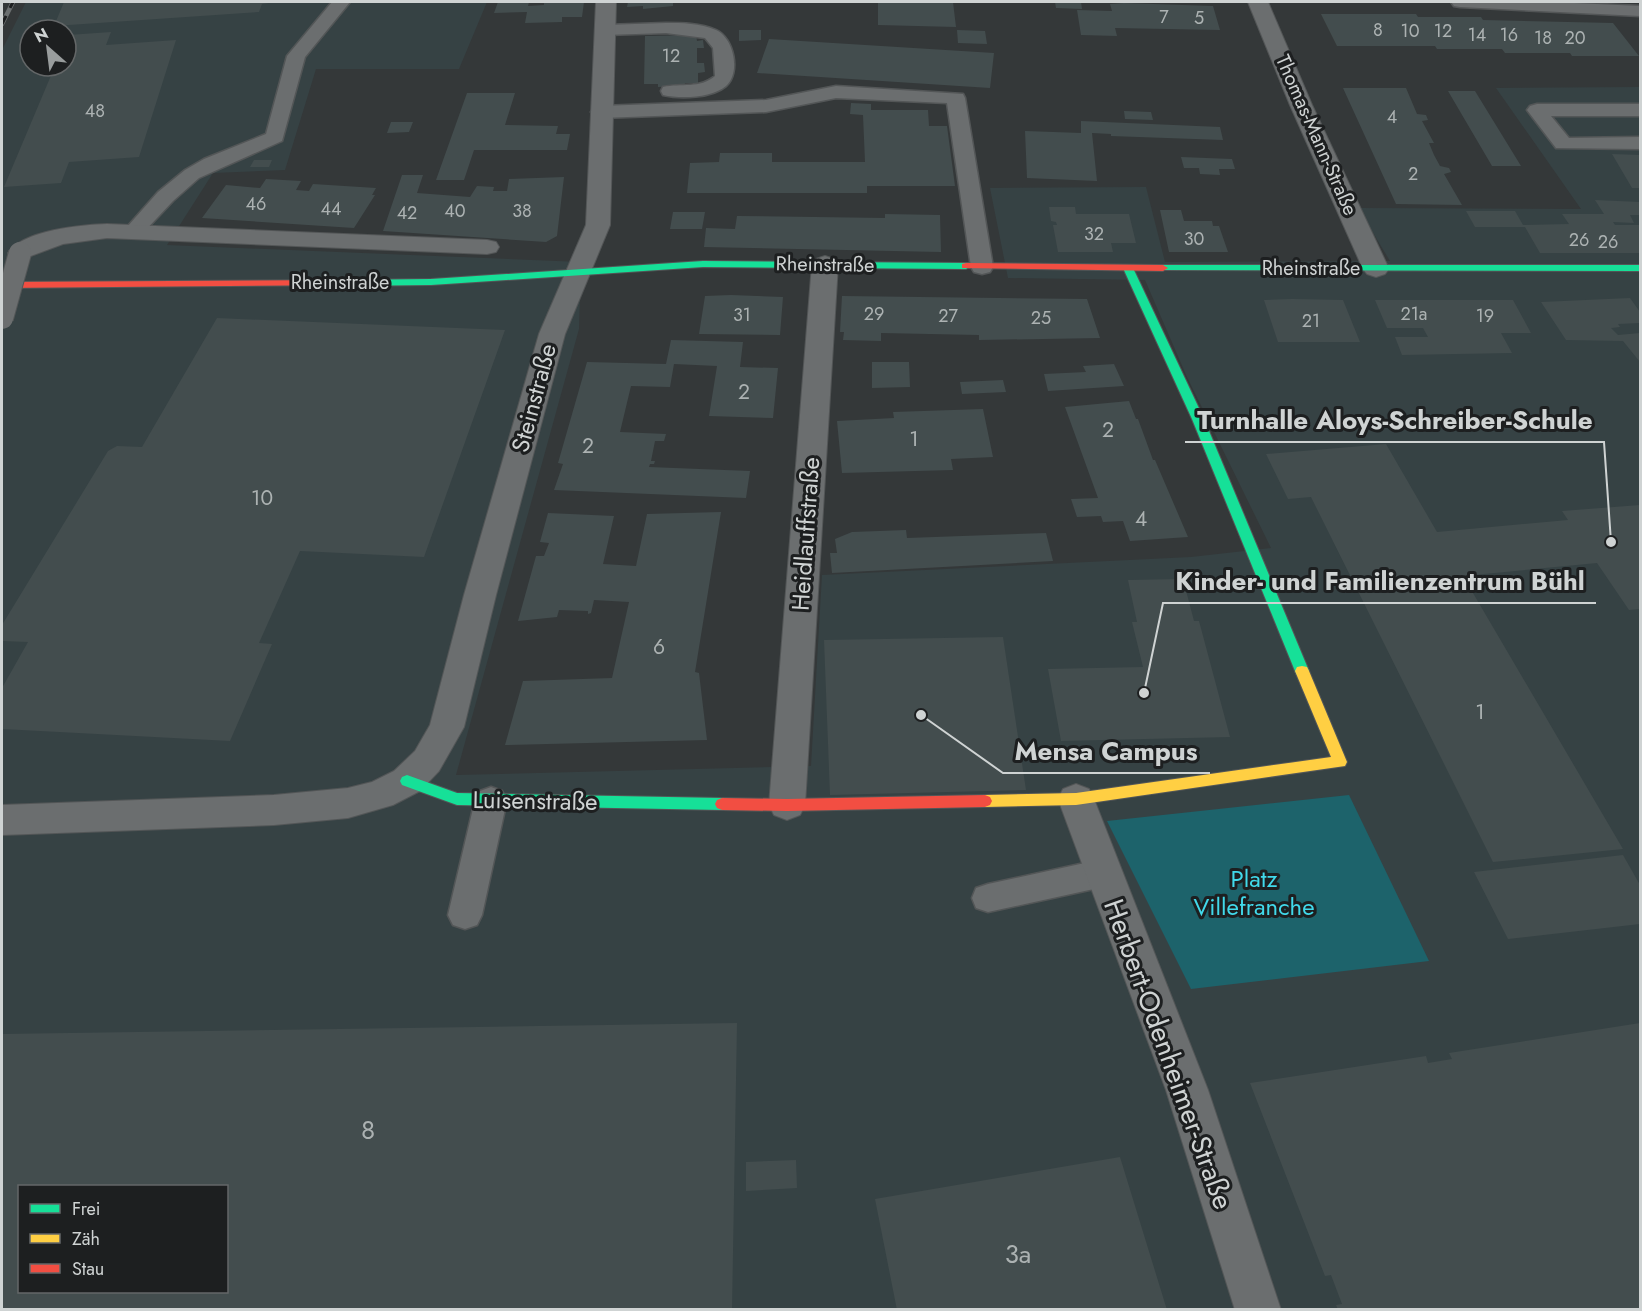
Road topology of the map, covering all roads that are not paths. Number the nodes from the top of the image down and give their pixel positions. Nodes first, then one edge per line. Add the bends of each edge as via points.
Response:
1 (341, 2) edge
2 (606, 2) edge
3 (1258, 2) edge
4 (1460, 2) edge
5 (1641, 11) edge
6 (605, 30) junction
7 (602, 103) junction
8 (1641, 110) edge
9 (1641, 144) edge
10 (134, 231) junction
11 (487, 247) dead end
12 (825, 264) junction
13 (982, 267) junction
14 (1128, 268) junction
15 (1641, 268) edge
16 (1376, 269) junction
17 (578, 272) junction
18 (2, 285) edge
19 (2, 318) edge
20 (407, 781) junction
21 (1076, 799) junction
22 (491, 800) junction
23 (787, 805) junction
24 (2, 820) edge
25 (1103, 873) junction
26 (988, 898) dead end
27 (465, 915) dead end
28 (1258, 1310) edge

1 - 10 lane via 297,56 276,137 261,147 204,166 176,184
2 - 6 street, Steinstraße
3 - 16 street, Thomas-Mann-Straße
4 - 5 lane
6 - 7 street, Steinstraße
6 - 7 lane via 706,31 721,42 724,77 720,83 697,90
7 - 13 lane via 766,106 836,92 956,98
7 - 17 street, Steinstraße via 598,225
8 - 9 lane via 1537,110 1563,144
10 - 11 street, Rheinstraße
10 - 19 street, Rheinstraße, bridge via 80,232 36,243 20,252
12 - 13 street, Rheinstraße
12 - 17 street, Rheinstraße via 703,264
12 - 23 street, Heidlauffstraße
13 - 14 street, Rheinstraße
14 - 16 street, Rheinstraße
14 - 21 street, Luisenstraße via 1198,419 1340,762
15 - 16 street, Rheinstraße
17 - 18 street, Rheinstraße via 431,282
17 - 20 street, Steinstraße via 552,334 447,727 427,761
20 - 22 street, Luisenstraße via 457,799
20 - 24 street via 380,795 348,803 274,810
21 - 23 street, Luisenstraße
21 - 25 street, Herbert-Odenheimer-Straße
22 - 23 street, Luisenstraße
22 - 27 lane
25 - 26 lane
25 - 28 street, Herbert-Odenheimer-Straße via 1179,1069

